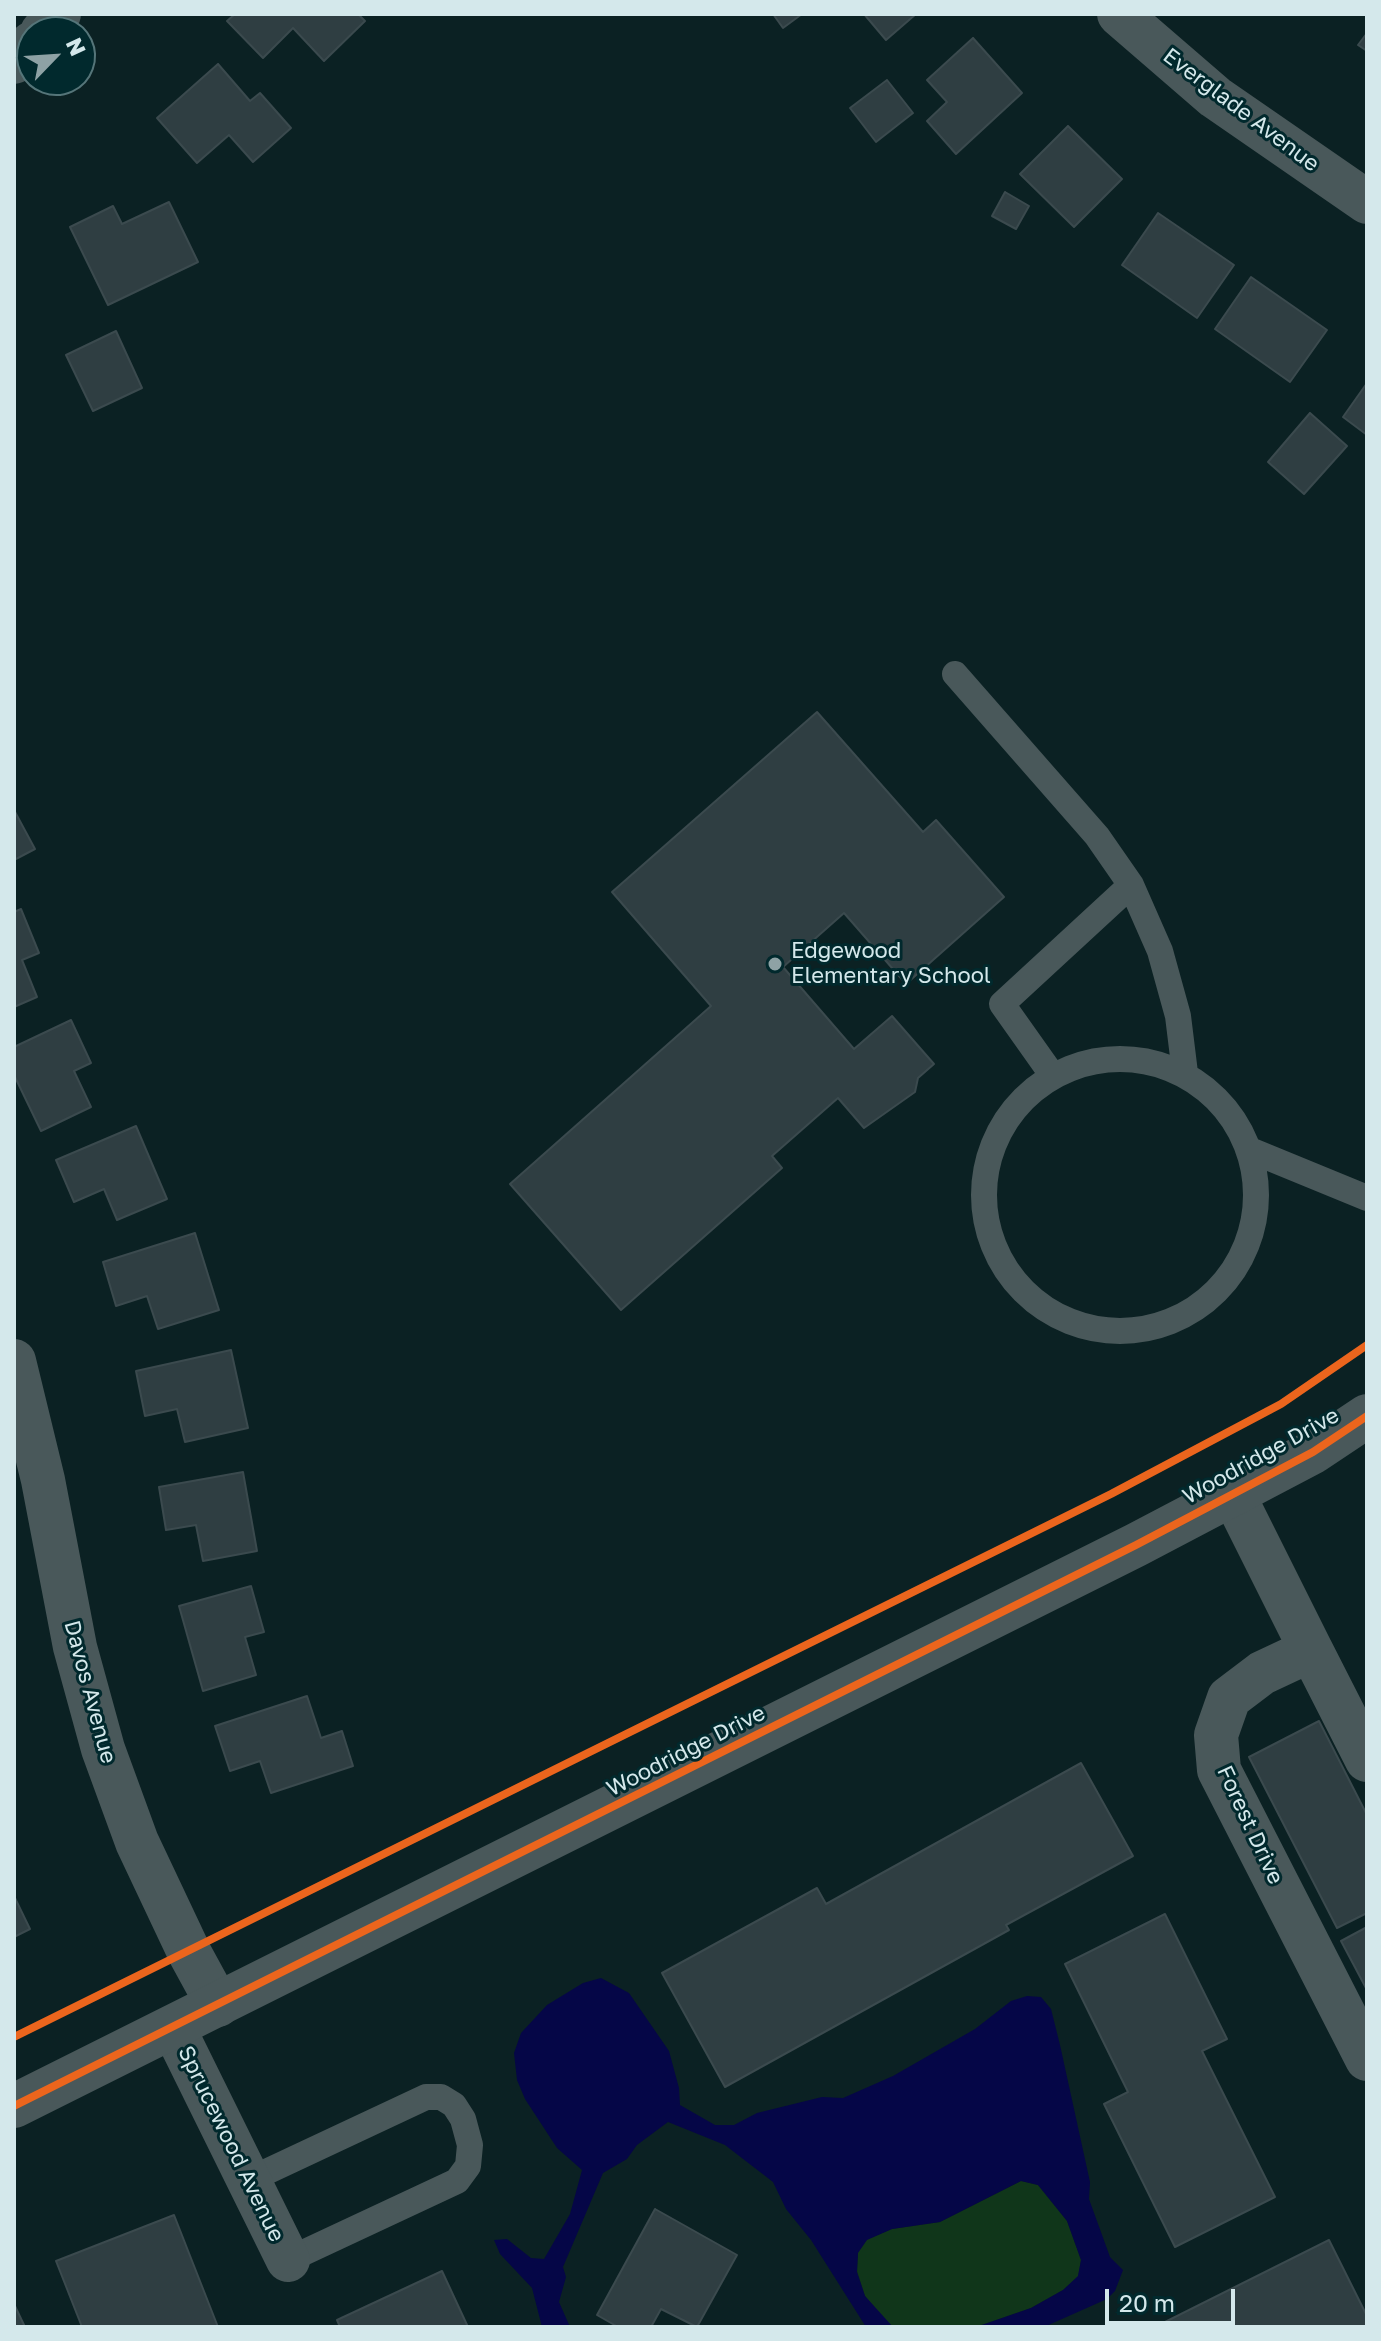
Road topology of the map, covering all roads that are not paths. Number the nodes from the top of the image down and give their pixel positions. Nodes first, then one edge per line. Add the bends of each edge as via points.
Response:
1 (1119, 14) edge
2 (1367, 202) edge
3 (955, 674) dead end
4 (1131, 885) junction
5 (1185, 1073) junction
6 (1053, 1076) junction
7 (1250, 1150) junction
8 (1367, 1198) edge
9 (14, 1361) edge
10 (1367, 1416) edge
11 (1233, 1494) junction
12 (1311, 1650) junction
13 (1367, 1760) edge
14 (218, 2005) junction
15 (173, 2027) junction
16 (1367, 2059) edge
17 (14, 2106) edge
18 (249, 2180) junction
19 (288, 2260) joint

1 - 2 street, Everglade Avenue via 1215,97
3 - 4 lane via 1097,836
4 - 5 lane via 1160,951 1178,1016
4 - 6 lane via 1002,1004
5 - 6 lane via 1137,1058 1087,1061
5 - 7 lane via 1224,1106
6 - 7 lane via 1041,1081 1005,1118 985,1164 983,1215 1000,1263 1032,1302 1077,1326 1128,1333 1176,1321 1218,1292 1246,1250 1257,1200
7 - 8 lane
9 - 14 street, Davos Avenue via 75,1647 103,1749 137,1842
10 - 11 street, Woodridge Drive
11 - 12 street
11 - 14 street, Woodridge Drive
12 - 13 street
12 - 16 street, Forest Drive via 1262,1673 1229,1698 1216,1735 1219,1770
14 - 15 street, Woodridge Drive
15 - 17 street, Woodridge Drive
15 - 18 street, Sprucewood Avenue
18 - 19 street, Sprucewood Avenue
18 - 19 lane via 426,2097 441,2097 463,2119 470,2145 468,2166 457,2181

